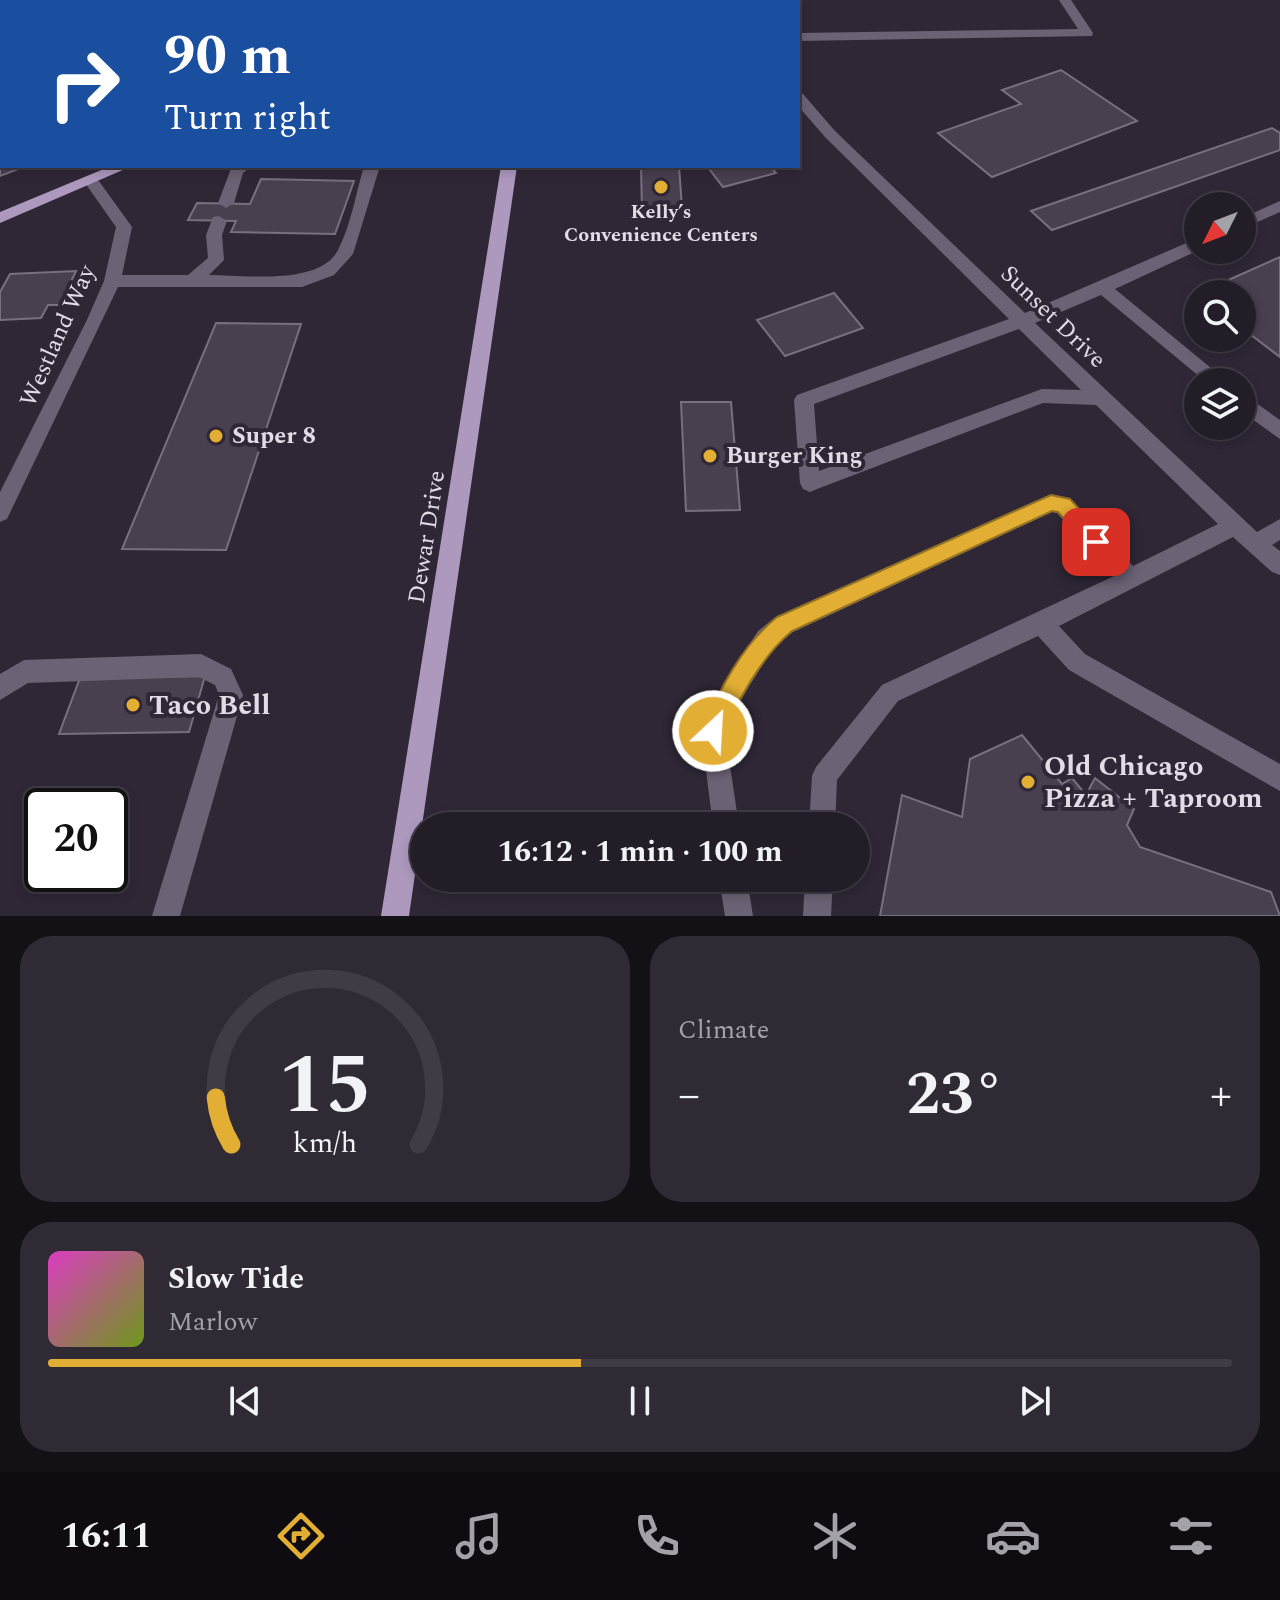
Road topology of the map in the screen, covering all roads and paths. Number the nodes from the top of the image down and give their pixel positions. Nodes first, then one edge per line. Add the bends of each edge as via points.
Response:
1 (1065, 0) edge
2 (800, 37) edge
3 (800, 99) edge
4 (800, 112) edge
5 (830, 134) junction
6 (119, 168) edge
7 (240, 168) edge
8 (371, 168) edge
9 (509, 168) edge
10 (91, 180) junction
11 (226, 203) dead end
12 (1280, 206) edge
13 (1256, 217) edge
14 (0, 218) edge
15 (219, 221) dead end
16 (1184, 250) edge
17 (112, 281) junction
18 (192, 281) junction
19 (1103, 288) junction
20 (1021, 320) junction
21 (1202, 368) edge
22 (1101, 398) junction
23 (1256, 412) edge
24 (1280, 431) edge
25 (0, 513) edge
26 (1235, 526) junction
27 (1280, 528) edge
28 (1256, 544) junction
29 (1280, 565) edge
30 (1130, 578) junction
31 (1041, 623) junction
32 (0, 688) edge
33 (1280, 778) edge
34 (724, 812) edge
35 (823, 812) edge
36 (735, 892) edge
37 (818, 892) edge
38 (166, 916) edge
39 (395, 916) edge
40 (739, 916) edge
41 (817, 916) edge

1 - 2 street via 1087,33
3 - 5 street, Sunset Drive
4 - 5 street
5 - 20 street, Sunset Drive
6 - 10 main road
7 - 11 street
8 - 18 street via 345,254 328,271 302,281
9 - 39 main road, Dewar Drive
10 - 14 main road
10 - 17 street, Westland Way via 124,227
12 - 13 street
15 - 18 street via 216,260
16 - 19 street
17 - 18 street
17 - 25 street, Westland Way
19 - 20 street
19 - 21 street
20 - 22 street, Sunset Drive
20 - 22 street via 804,400 810,483 1042,396
22 - 26 street, Sunset Drive
23 - 24 street
26 - 28 street, Sunset Drive
26 - 30 street
27 - 28 street
28 - 29 street, Sunset Drive
30 - 31 street
30 - 34 street via 1063,505 1051,503 785,624 766,639 713,731
31 - 33 street via 1077,662
31 - 35 street via 890,693 825,776
32 - 38 street via 24,672 201,665 223,677 231,695
36 - 40 street
37 - 41 street

